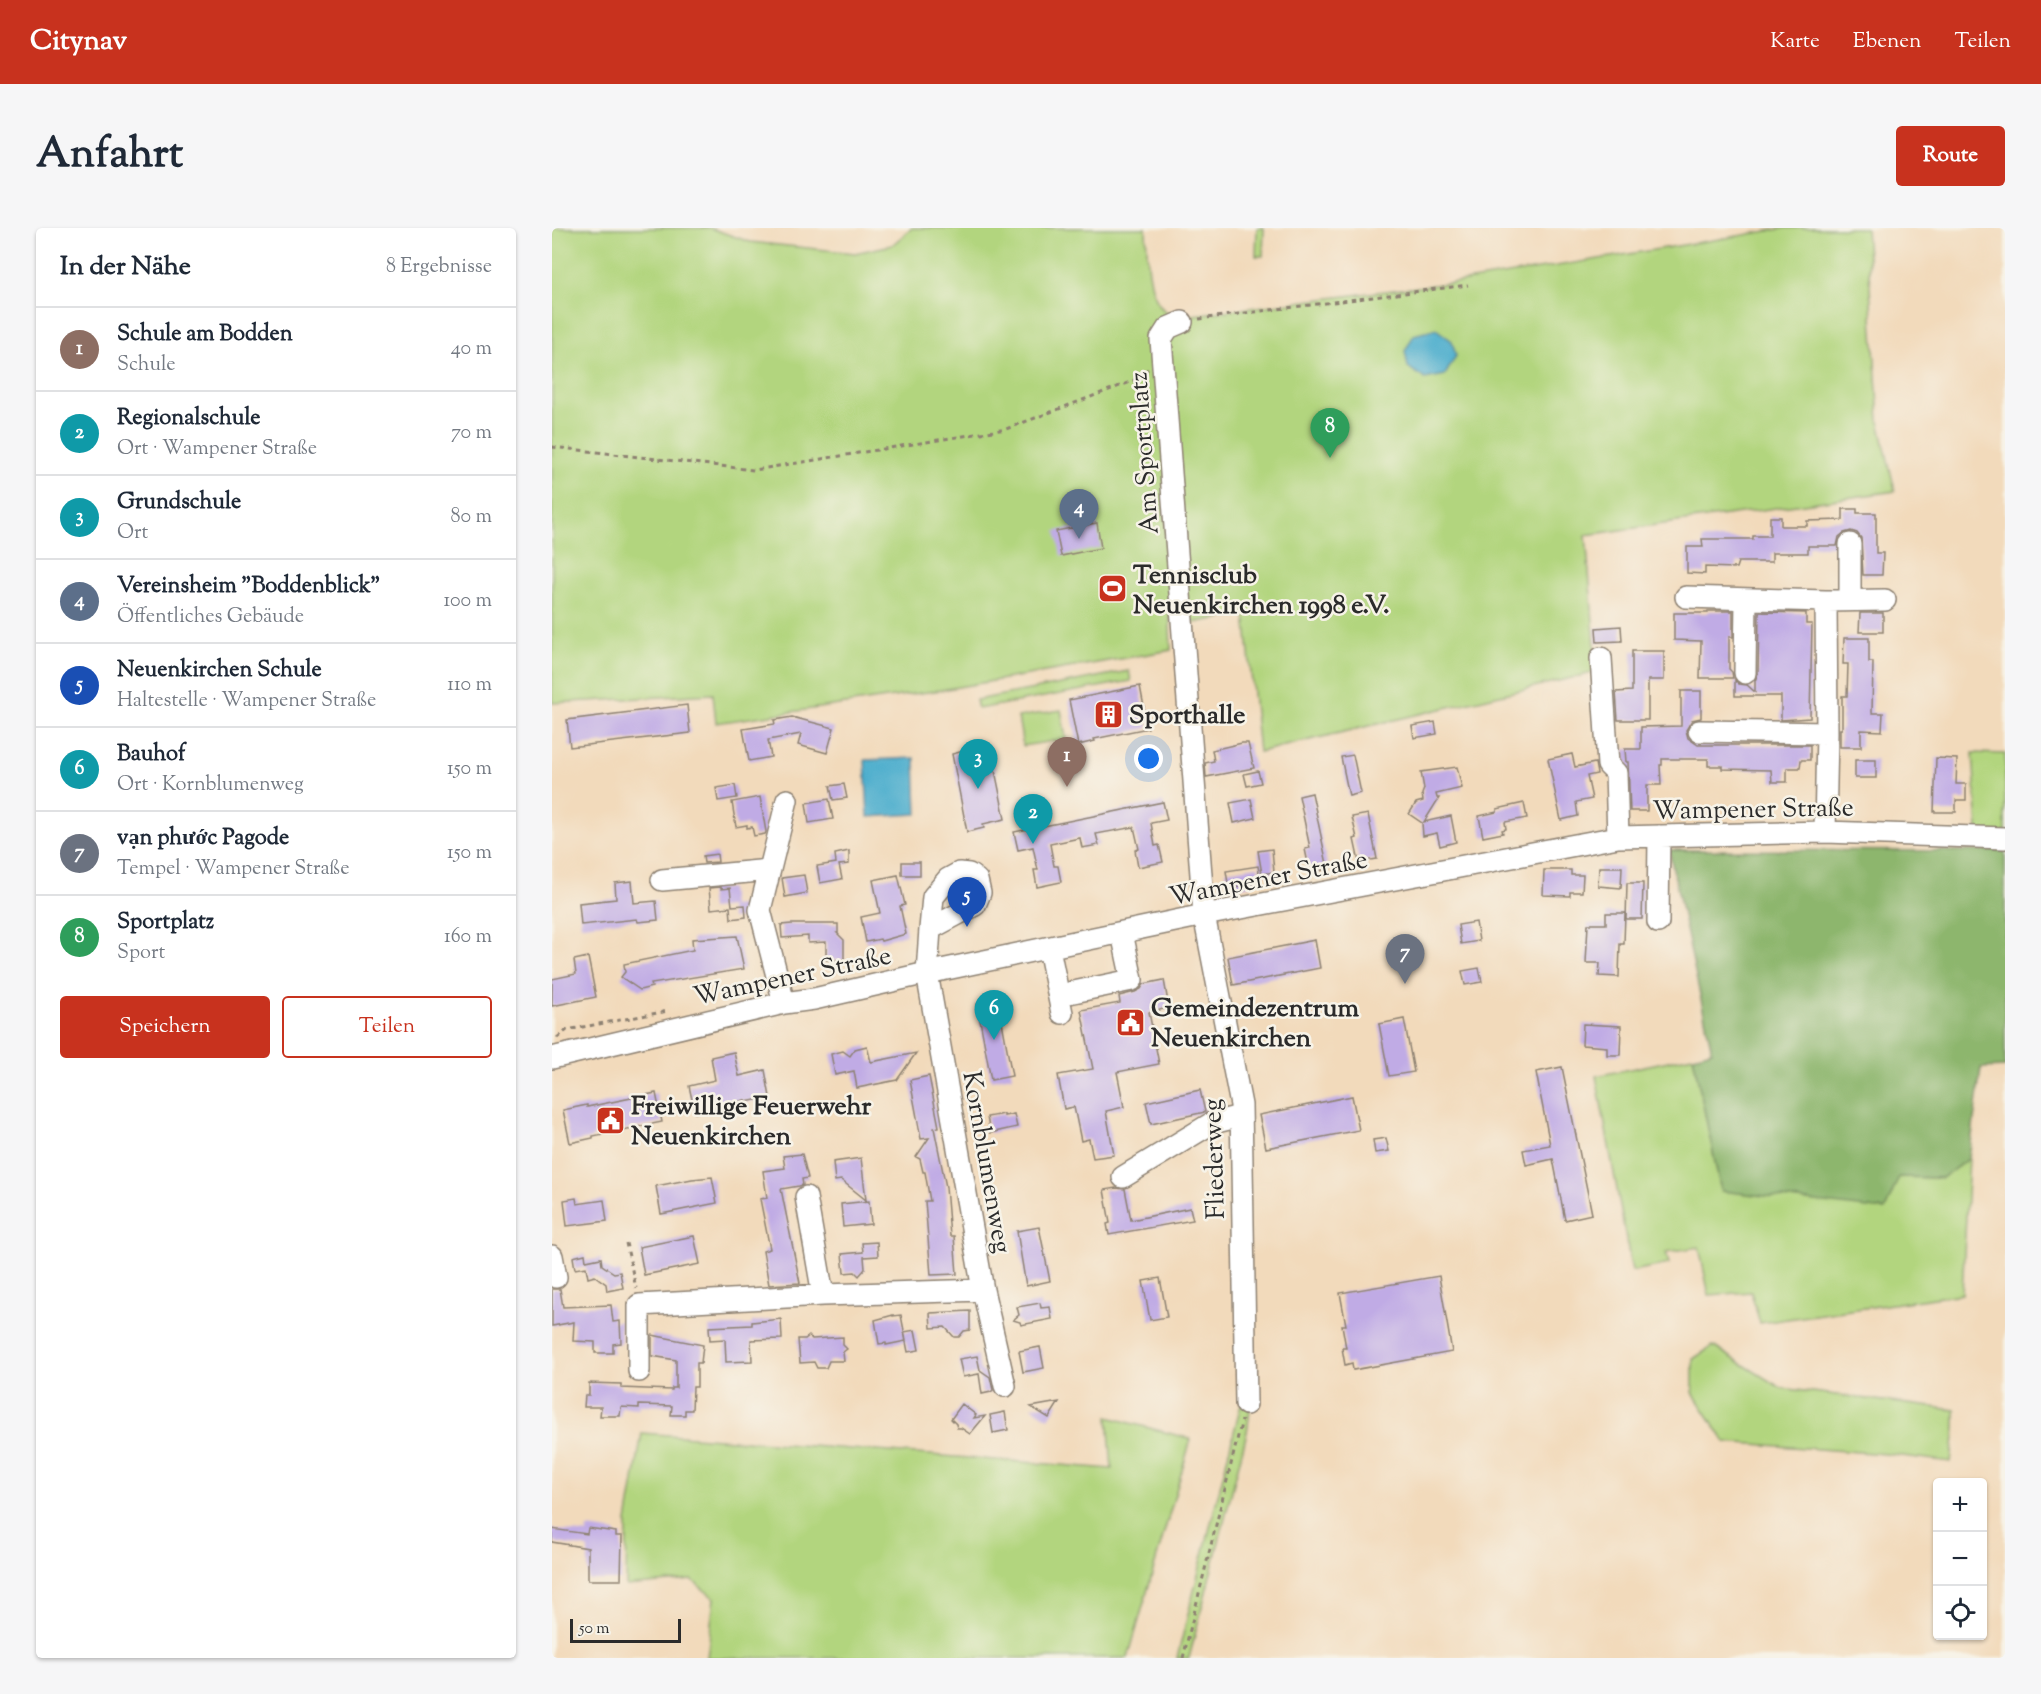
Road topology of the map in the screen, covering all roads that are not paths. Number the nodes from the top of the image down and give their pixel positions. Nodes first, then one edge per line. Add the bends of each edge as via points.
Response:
1 (1182, 322) road end
2 (1850, 544) dead end
3 (1686, 597) dead end
4 (1746, 600) junction
5 (1850, 600) junction
6 (1885, 600) dead end
7 (1827, 601) junction
8 (1601, 658) dead end
9 (1745, 674) dead end
10 (1699, 731) dead end
11 (1827, 733) junction
12 (787, 800) dead end
13 (1825, 832) junction
14 (1659, 836) junction
15 (1618, 837) junction
16 (2005, 838) edge
17 (770, 870) junction
18 (662, 880) dead end
19 (1204, 915) junction
20 (1658, 922) dead end
21 (930, 928) dead end
22 (1122, 933) junction
23 (1049, 948) junction
24 (927, 973) junction
25 (784, 1004) junction
26 (552, 1058) edge
27 (1241, 1116) junction
28 (1123, 1177) dead end
29 (806, 1197) dead end
30 (983, 1290) junction
31 (823, 1295) junction
32 (639, 1371) dead end
33 (1005, 1386) dead end
34 (1246, 1404) road end

1 - 19 street, Am Sportplatz via 1168,328 1161,339
2 - 5 street
3 - 4 street
4 - 7 street
4 - 9 street
5 - 6 street
5 - 7 street
7 - 11 street
8 - 15 street via 1608,765 1616,773
10 - 11 street
11 - 13 street
12 - 17 street
13 - 14 street, Wampener Straße
13 - 16 street, Wampener Straße
14 - 15 street, Wampener Straße
14 - 20 street
15 - 19 street, Wampener Straße
17 - 18 street
17 - 25 street via 760,910
19 - 22 street, Wampener Straße
19 - 27 street, Fliederweg
21 - 24 street, Kornblumenweg
22 - 23 street, Wampener Straße
22 - 23 street via 1132,980 1061,1004
23 - 24 street, Wampener Straße
24 - 25 street, Wampener Straße
24 - 30 street, Kornblumenweg
25 - 26 street, Wampener Straße
27 - 28 street via 1212,1123
27 - 34 street, Fliederweg
29 - 31 street
30 - 31 street, Kornblumenweg
30 - 33 street, Kornblumenweg
31 - 32 street, Kornblumenweg via 639,1305

